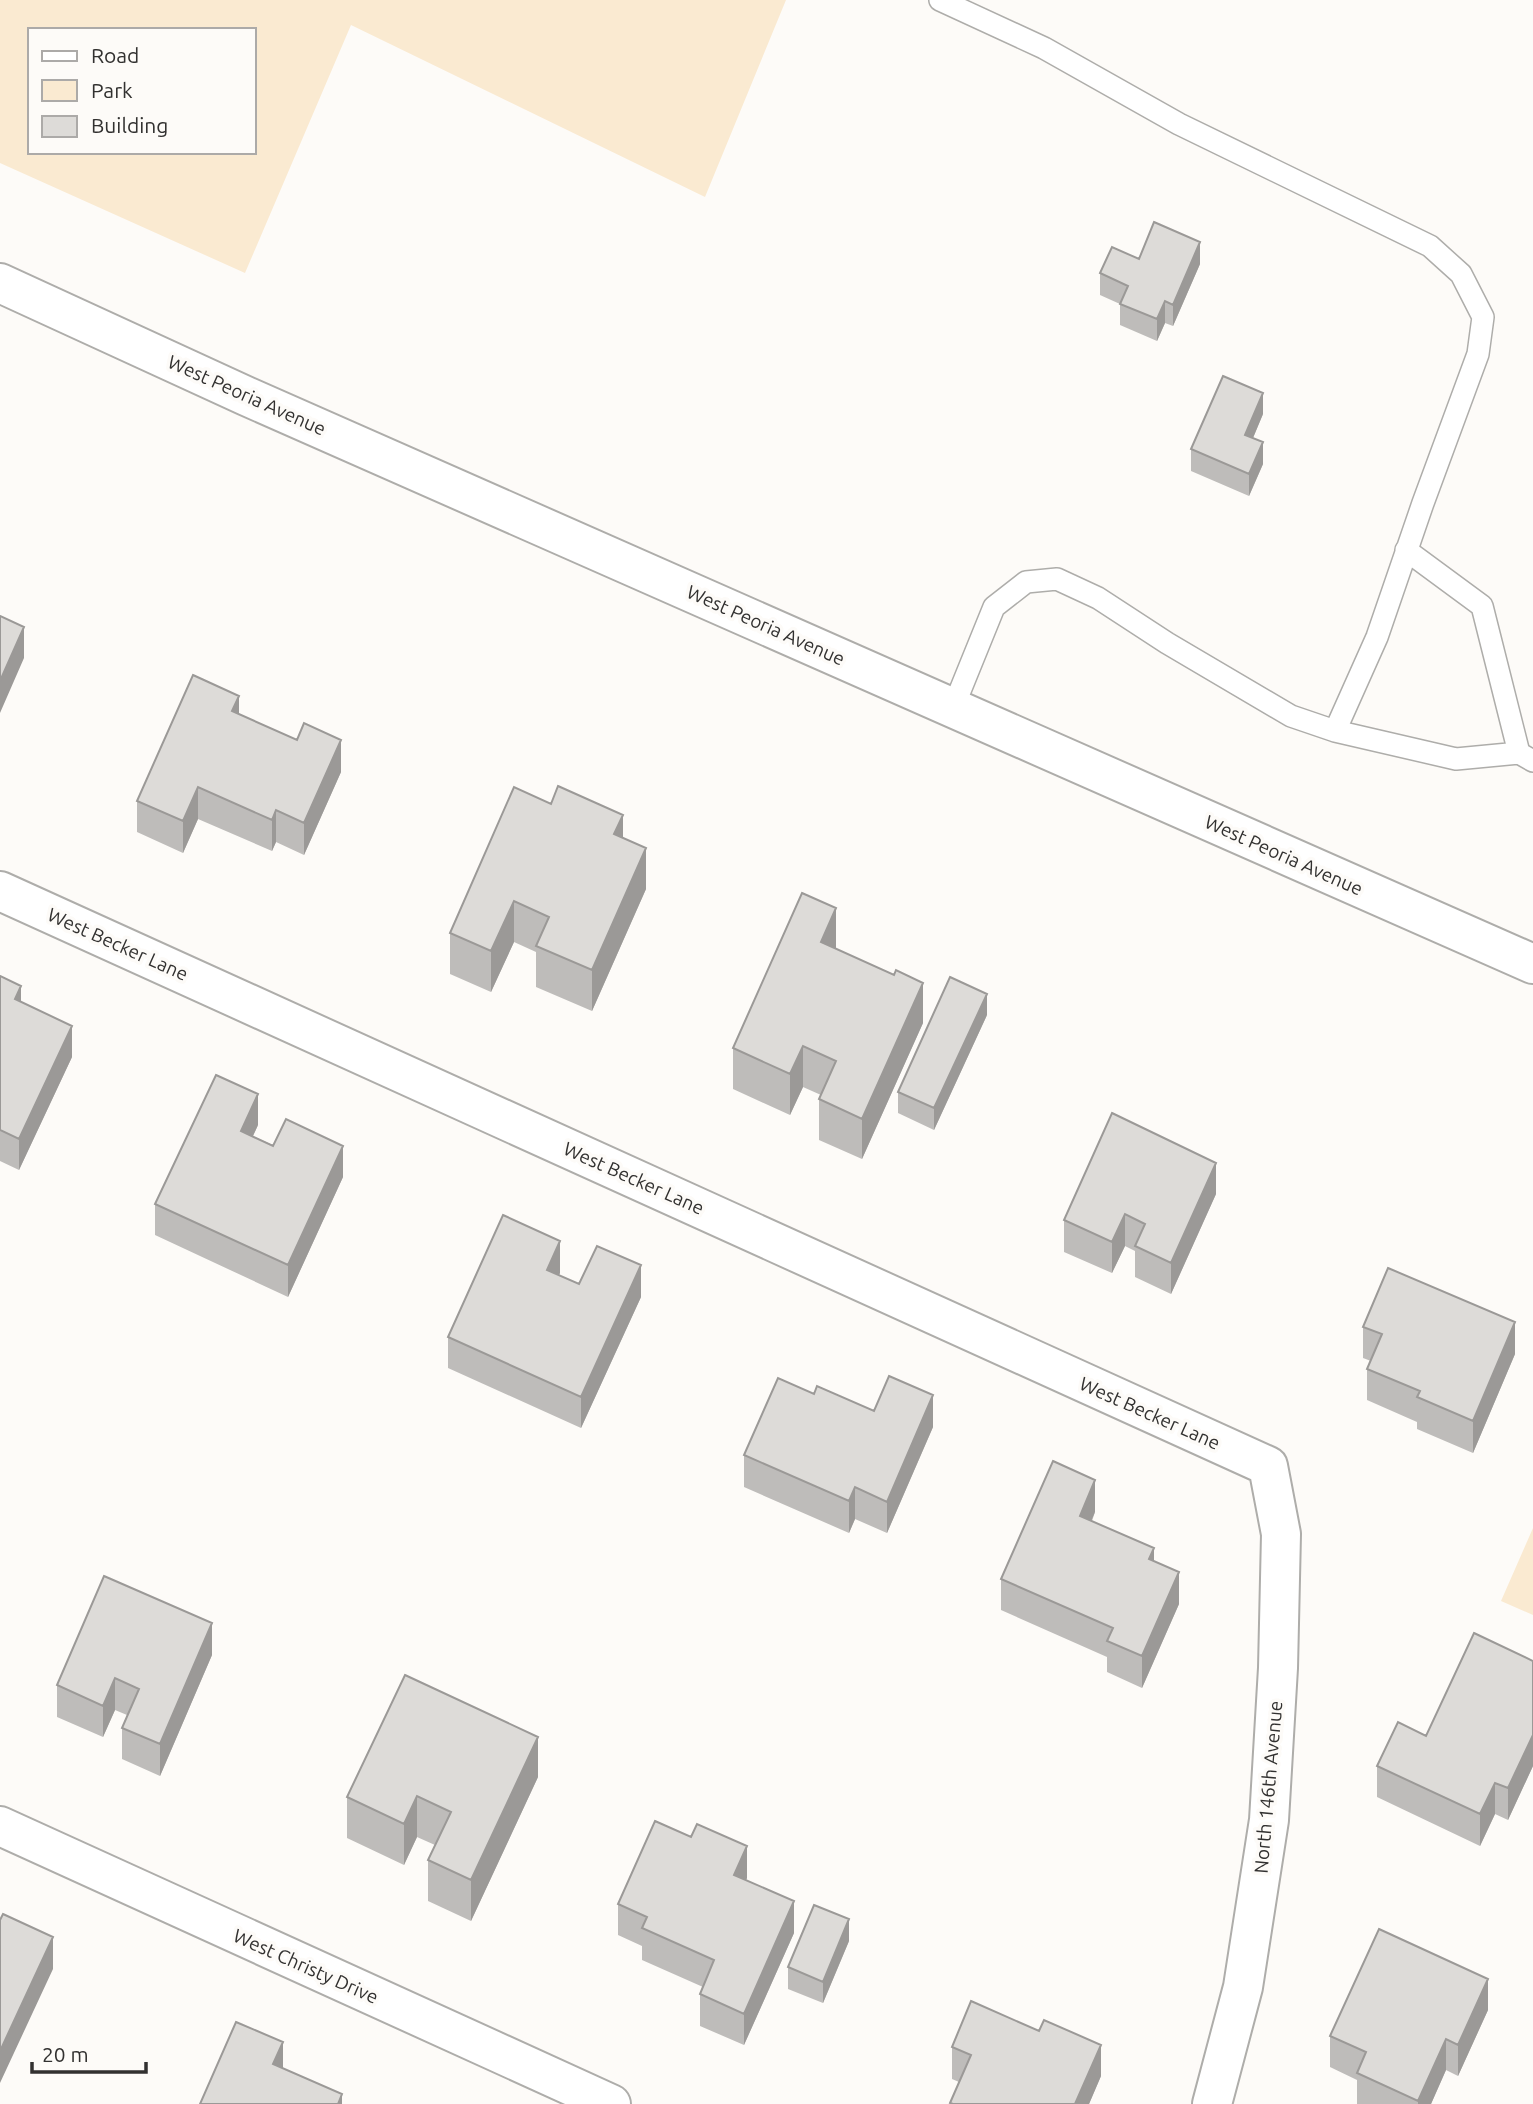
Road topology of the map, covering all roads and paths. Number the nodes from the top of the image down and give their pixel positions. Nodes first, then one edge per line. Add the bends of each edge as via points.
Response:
1 (940, 0) edge
2 (0, 283) edge
3 (1406, 550) junction
4 (953, 708) junction
5 (1335, 731) junction
6 (1526, 757) edge
7 (0, 891) edge
8 (1533, 964) edge
9 (1268, 1466) joint
10 (0, 1826) edge
11 (611, 2104) edge
12 (1212, 2104) edge

1 - 3 lane via 1044,48 1179,124 1430,246 1461,274 1483,317 1478,354
2 - 4 street, West Peoria Avenue
3 - 5 lane via 1377,637
3 - 6 lane via 1482,606
4 - 5 lane via 994,607 1026,582 1056,579 1098,598 1291,716
4 - 8 street, West Peoria Avenue
5 - 6 lane via 1455,759
7 - 9 street, West Becker Lane
9 - 12 street, North 146th Avenue via 1281,1534 1269,1820 1243,1987
10 - 11 street, West Christy Drive

